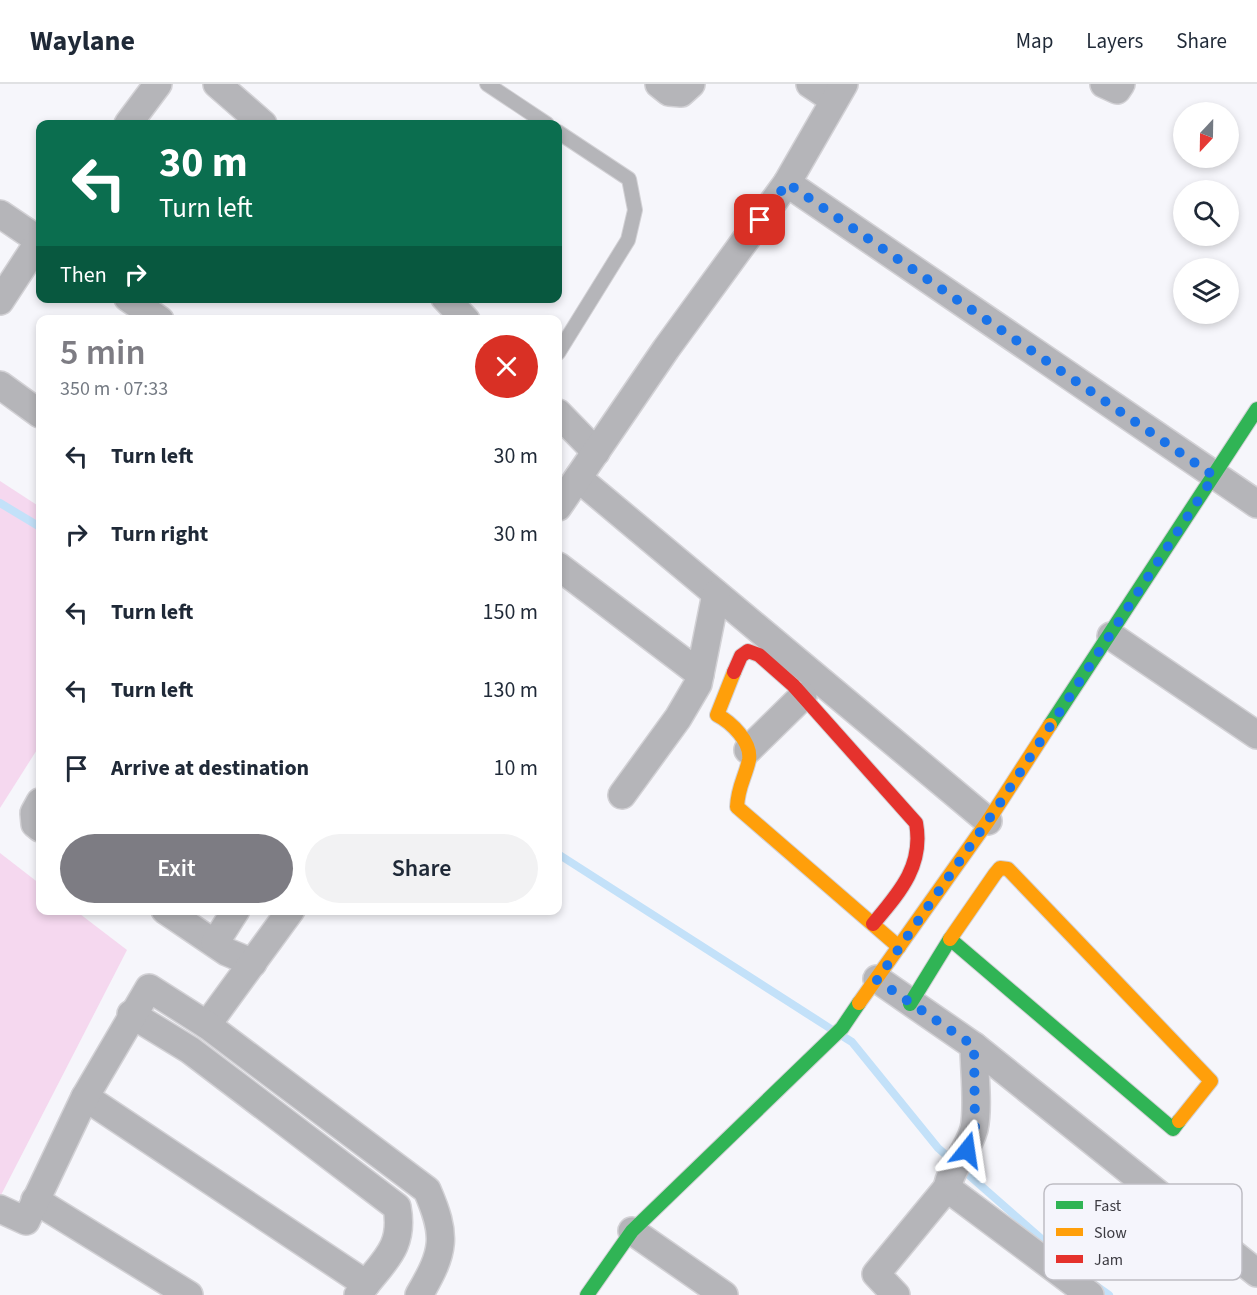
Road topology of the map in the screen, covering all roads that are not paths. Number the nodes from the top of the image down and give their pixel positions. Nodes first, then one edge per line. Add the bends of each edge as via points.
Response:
1 (158, 84) edge
2 (217, 84) edge
3 (487, 84) edge
4 (659, 84) edge
5 (691, 84) edge
6 (810, 84) edge
7 (1104, 84) edge
8 (1121, 84) edge
9 (839, 92) edge
10 (131, 120) edge
11 (258, 120) edge
12 (542, 120) edge
13 (562, 135) edge
14 (787, 183) junction
15 (0, 214) edge
16 (36, 238) edge
17 (36, 247) edge
18 (0, 301) edge
19 (135, 303) edge
20 (450, 303) edge
21 (153, 315) edge
22 (461, 315) edge
23 (562, 347) edge
24 (0, 386) edge
25 (1257, 409) edge
26 (36, 411) edge
27 (562, 417) edge
28 (596, 452) junction
29 (1214, 476) junction
30 (578, 478) junction
31 (562, 501) edge
32 (1257, 504) edge
33 (562, 569) edge
34 (716, 594) junction
35 (1111, 636) junction
36 (700, 674) junction
37 (801, 684) junction
38 (1257, 735) edge
39 (748, 750) junction
40 (622, 795) dead end
41 (36, 809) edge
42 (988, 821) junction
43 (36, 825) edge
44 (172, 915) edge
45 (233, 915) edge
46 (287, 915) edge
47 (873, 924) junction
48 (950, 939) junction
49 (215, 944) junction
50 (900, 947) junction
51 (253, 963) junction
52 (877, 980) junction
53 (910, 1004) junction
54 (131, 1014) junction
55 (207, 1025) junction
56 (974, 1046) junction
57 (85, 1097) junction
58 (948, 1184) junction
59 (1146, 1184) edge
60 (35, 1200) junction
61 (0, 1209) edge
62 (632, 1231) junction
63 (1044, 1259) edge
64 (1242, 1261) edge
65 (1257, 1273) edge
66 (1071, 1280) edge
67 (362, 1289) edge
68 (189, 1295) edge
69 (419, 1295) edge
70 (587, 1295) edge
71 (724, 1295) edge
72 (896, 1295) edge
73 (1090, 1295) edge

1 - 10 street
2 - 11 street
3 - 12 lane
4 - 5 street via 669,92 681,93
6 - 9 street
7 - 8 street via 1117,90
9 - 14 street
13 - 23 lane via 628,179 635,210 628,240
14 - 28 street
14 - 29 street
15 - 16 street
17 - 18 street
19 - 21 street
20 - 22 street
24 - 26 street
25 - 29 street
27 - 28 street
28 - 30 street
29 - 32 street
29 - 35 street
30 - 31 street
30 - 34 street
33 - 36 street
34 - 36 street
34 - 37 street
35 - 38 street
35 - 42 street
36 - 40 street via 678,718
37 - 39 street
37 - 39 street via 759,655 748,651 741,656 717,715 731,722
37 - 42 street
37 - 47 street via 916,823 914,872
39 - 47 street via 737,807
41 - 43 street
42 - 50 street
44 - 49 street
45 - 49 street
46 - 51 street
47 - 50 street
48 - 48 street via 994,874 1000,868 1008,869 1212,1081 1173,1129
48 - 53 street
49 - 51 street
50 - 52 street
51 - 55 street
52 - 53 street
52 - 62 street via 842,1028
53 - 56 street
54 - 55 street via 149,988
54 - 57 street
54 - 67 street via 190,1050 397,1207 400,1227 395,1246
55 - 69 street via 427,1190 440,1221 440,1249
56 - 58 street via 975,1127
56 - 59 street
57 - 60 street
57 - 67 street
58 - 63 street
58 - 72 street via 876,1274
60 - 61 street via 26,1221
60 - 68 street
62 - 70 street
62 - 71 street
64 - 65 street
66 - 73 street

